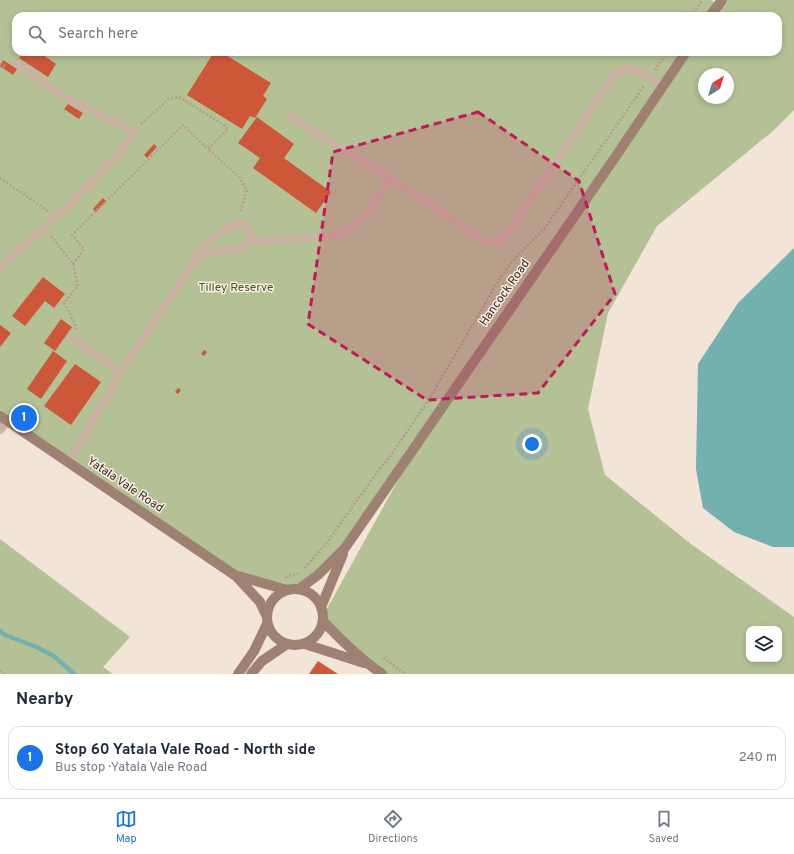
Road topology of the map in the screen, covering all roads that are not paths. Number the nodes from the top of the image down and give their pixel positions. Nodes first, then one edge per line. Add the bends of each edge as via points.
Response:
1 (722, 0) edge
2 (713, 12) edge
3 (683, 56) edge
4 (15, 62) dead end
5 (662, 87) junction
6 (290, 116) dead end
7 (390, 178) junction
8 (252, 241) junction
9 (1, 264) edge
10 (190, 268) junction
11 (73, 339) road end
12 (121, 372) junction
13 (2, 422) edge
14 (69, 463) junction
15 (345, 548) junction
16 (236, 576) junction
17 (299, 589) junction
18 (287, 590) junction
19 (321, 607) junction
20 (267, 620) junction
21 (323, 620) junction
22 (287, 644) junction
23 (305, 644) junction
24 (369, 666) junction
25 (238, 674) edge
26 (251, 674) edge
27 (382, 674) edge

1 - 2 main road
3 - 5 main road, Hancock Road
4 - 9 lane via 64,97 134,132 118,155 63,211 20,251
5 - 7 lane via 639,71 629,68 614,73 508,233 500,240 482,240
5 - 15 main road, Hancock Road
6 - 7 lane
7 - 8 lane via 364,217 342,235
8 - 10 lane via 242,248 212,252 203,256
8 - 10 lane via 249,230 238,223 200,249
10 - 12 lane
11 - 12 lane
12 - 14 lane
13 - 14 main road, Yatala Vale Road
14 - 16 main road, Yatala Vale Road
15 - 17 main road, Hancock Road via 318,576
15 - 19 main road, Hancock Road
16 - 18 main road, Yatala Vale Road
16 - 20 main road, Yatala Vale Road via 260,602
17 - 18 main road
17 - 19 main road via 314,596
18 - 20 main road via 274,597 269,605
19 - 21 main road
20 - 22 main road via 275,637
20 - 25 main road via 254,651
21 - 23 main road via 319,633
21 - 24 main road
22 - 23 main road
22 - 26 main road via 262,661
23 - 24 main road
24 - 27 main road

